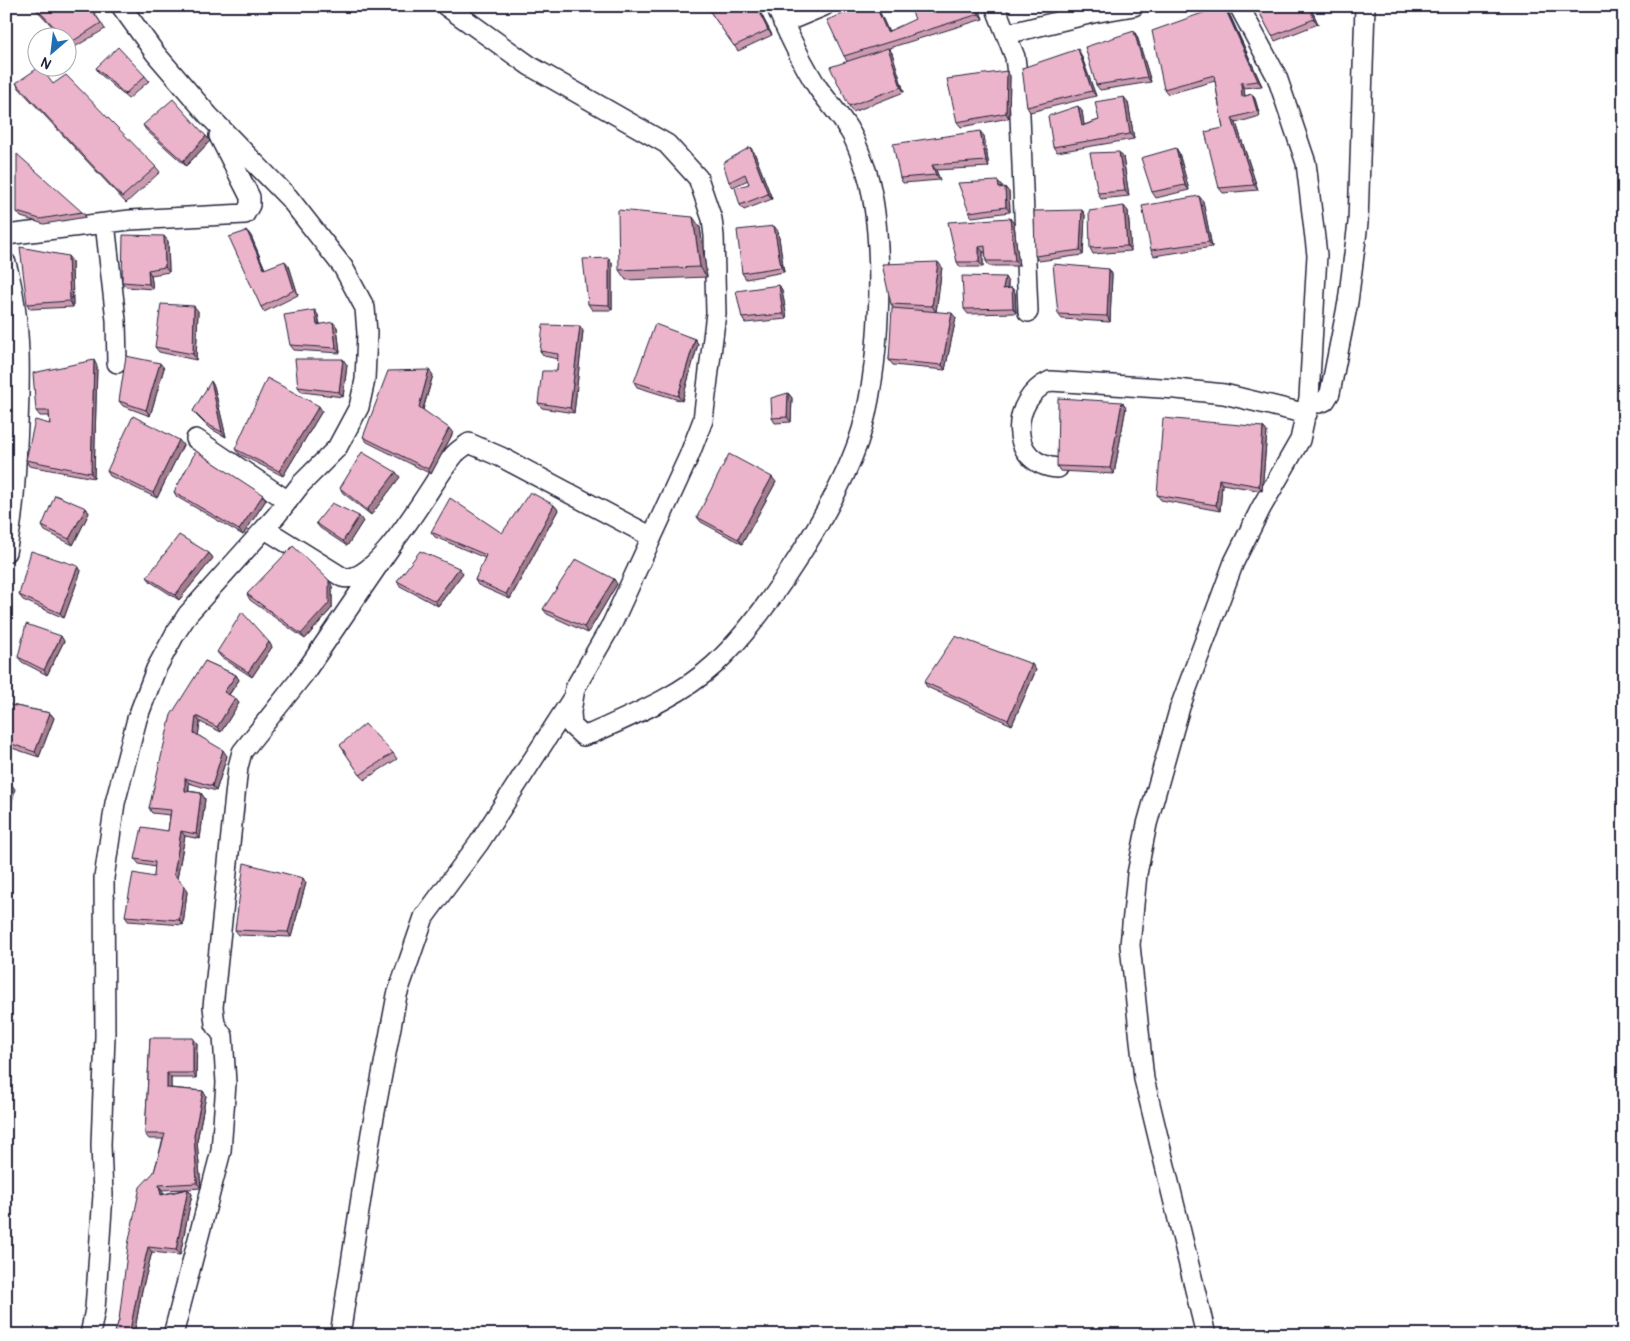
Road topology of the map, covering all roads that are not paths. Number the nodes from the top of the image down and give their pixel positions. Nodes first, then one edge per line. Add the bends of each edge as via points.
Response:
1 (121, 6) edge
2 (446, 6) edge
3 (824, 6) edge
4 (995, 6) edge
5 (1134, 6) edge
6 (1239, 6) edge
7 (1356, 6) edge
8 (1365, 6) edge
9 (780, 15) edge
10 (1007, 34) junction
11 (1363, 37) junction
12 (210, 116) junction
13 (105, 224) junction
14 (6, 235) edge
15 (6, 262) edge
16 (1028, 312) dead end
17 (117, 363) dead end
18 (1308, 406) junction
19 (196, 439) dead end
20 (1058, 468) edge
21 (11, 492) edge
22 (288, 501) junction
23 (265, 529) junction
24 (652, 537) junction
25 (396, 540) junction
26 (6, 552) edge
27 (572, 698) junction
28 (90, 1335) edge
29 (172, 1335) edge
30 (340, 1335) edge
31 (1206, 1335) edge

1 - 12 street via 155,53
2 - 24 street via 530,66 667,144 692,169 703,189 714,236 716,313 707,401 690,456
3 - 9 street
4 - 10 street
5 - 10 street
6 - 18 street via 1277,77 1306,163 1317,255
7 - 11 street
8 - 11 street
9 - 27 street via 817,87 850,131 873,200 878,284 874,369 859,441 840,483 790,569 760,612 714,666 674,694 583,736 572,726
10 - 16 street via 1015,57 1019,92
11 - 18 street via 1361,180 1353,265 1330,393 1325,401
12 - 13 street via 250,197 245,214
12 - 22 street via 289,198 343,267 365,308 365,380 359,407 337,448
13 - 14 street
13 - 17 street via 116,320
15 - 21 street via 15,305 19,386
18 - 20 street via 1176,389 1050,381 1037,387 1028,400 1021,414 1020,439 1033,461
18 - 31 street via 1296,450 1261,508 1234,562 1180,707 1147,824 1132,909 1130,945 1144,1079
19 - 22 street
21 - 26 street
22 - 23 street
23 - 25 street via 348,579 365,570
23 - 28 street via 202,598 175,634 142,700 115,803 104,878 103,1195
24 - 25 street via 469,443 454,455
24 - 27 street via 612,624
25 - 29 street via 303,675 242,752 212,1007 215,1024 223,1036 226,1083 221,1151
27 - 30 street via 478,843 424,917 396,1004 371,1132

